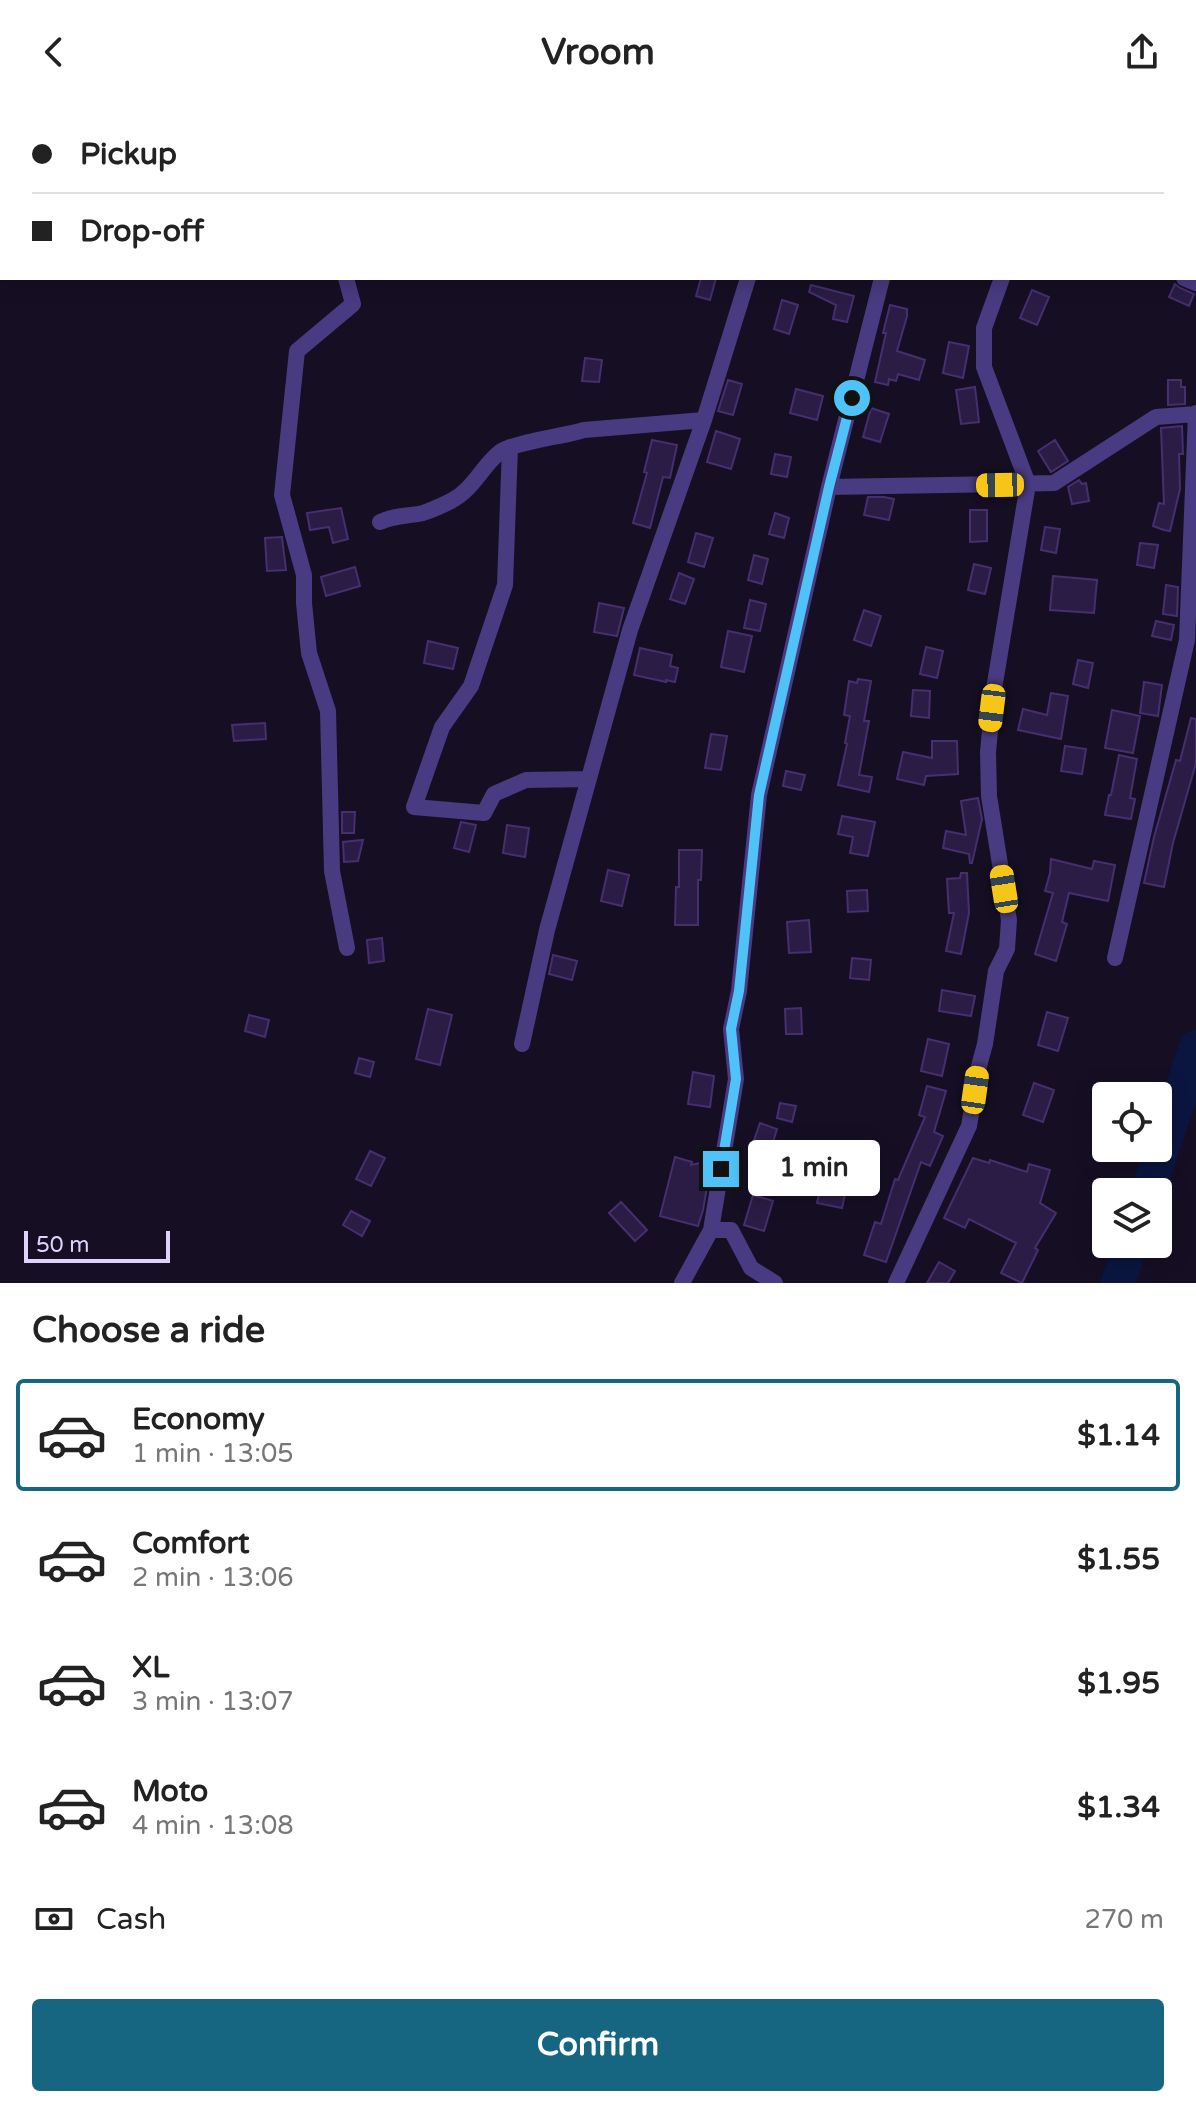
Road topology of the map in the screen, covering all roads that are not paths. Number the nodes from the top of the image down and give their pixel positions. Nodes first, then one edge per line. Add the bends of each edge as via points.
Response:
1 (347, 280) edge
2 (747, 280) edge
3 (881, 280) edge
4 (1001, 280) edge
5 (1196, 414) edge
6 (704, 420) junction
7 (510, 447) junction
8 (1028, 484) junction
9 (829, 487) junction
10 (380, 522) dead end
11 (589, 779) junction
12 (347, 948) dead end
13 (1115, 958) dead end
14 (522, 1044) dead end
15 (711, 1230) junction
16 (682, 1283) edge
17 (775, 1283) edge
18 (896, 1283) edge

1 - 12 street via 353,304 297,351 282,495 304,575 309,653 328,711 332,871
2 - 6 street
3 - 9 street
4 - 8 street via 984,328 984,367
5 - 8 street via 1156,417 1054,483
5 - 13 street via 1187,640
6 - 7 street via 584,430
6 - 11 street via 630,630
7 - 10 street via 454,499
7 - 11 street via 505,585 471,686 442,727 414,807 484,813 494,794 526,780
8 - 9 street
8 - 18 street via 988,752 989,796 1009,920 1007,949 996,971 969,1126
9 - 15 street via 759,795 731,1029 736,1079
11 - 14 street
15 - 16 street
15 - 17 street via 731,1230 751,1268

